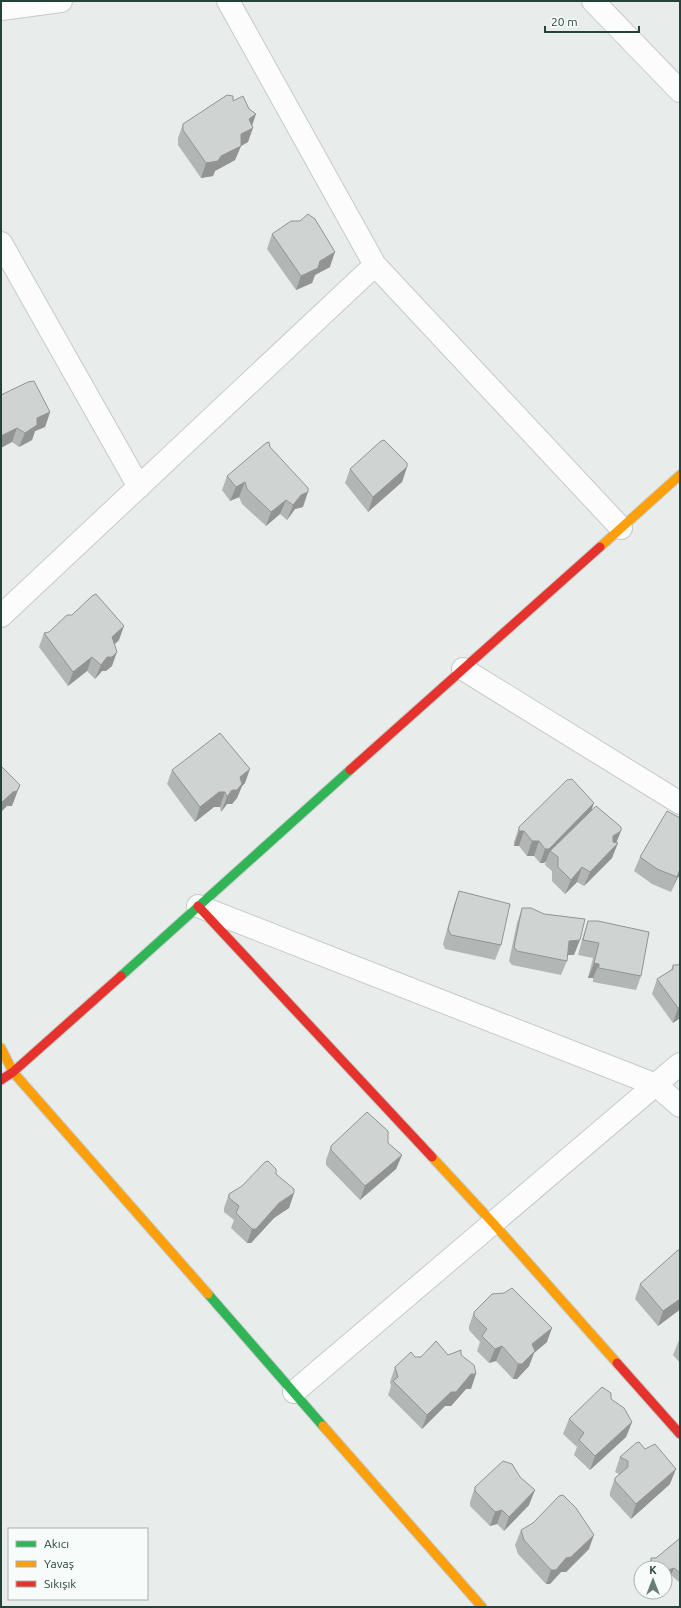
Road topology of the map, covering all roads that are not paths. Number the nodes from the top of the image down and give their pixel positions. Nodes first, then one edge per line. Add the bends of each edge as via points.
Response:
1 (61, 1) edge
2 (228, 1) edge
3 (592, 1) edge
4 (1, 9) edge
5 (680, 91) edge
6 (1, 243) edge
7 (375, 265) junction
8 (680, 474) edge
9 (139, 487) junction
10 (621, 528) junction
11 (1, 616) edge
12 (463, 669) junction
13 (680, 803) edge
14 (198, 906) junction
15 (1, 1048) edge
16 (680, 1064) edge
17 (12, 1072) junction
18 (1, 1080) edge
19 (656, 1085) junction
20 (680, 1106) edge
21 (493, 1223) junction
22 (294, 1392) junction
23 (680, 1434) edge
24 (482, 1607) edge

1 - 4 street
2 - 7 street
3 - 5 street
6 - 9 street
7 - 9 street
7 - 10 street
8 - 10 street
9 - 11 street
10 - 12 street
12 - 13 street
12 - 14 street
14 - 17 street
14 - 19 street
14 - 21 street
15 - 17 street
16 - 19 street
17 - 18 street
17 - 22 street
19 - 20 street
19 - 21 street
21 - 22 street
21 - 23 street
22 - 24 street

